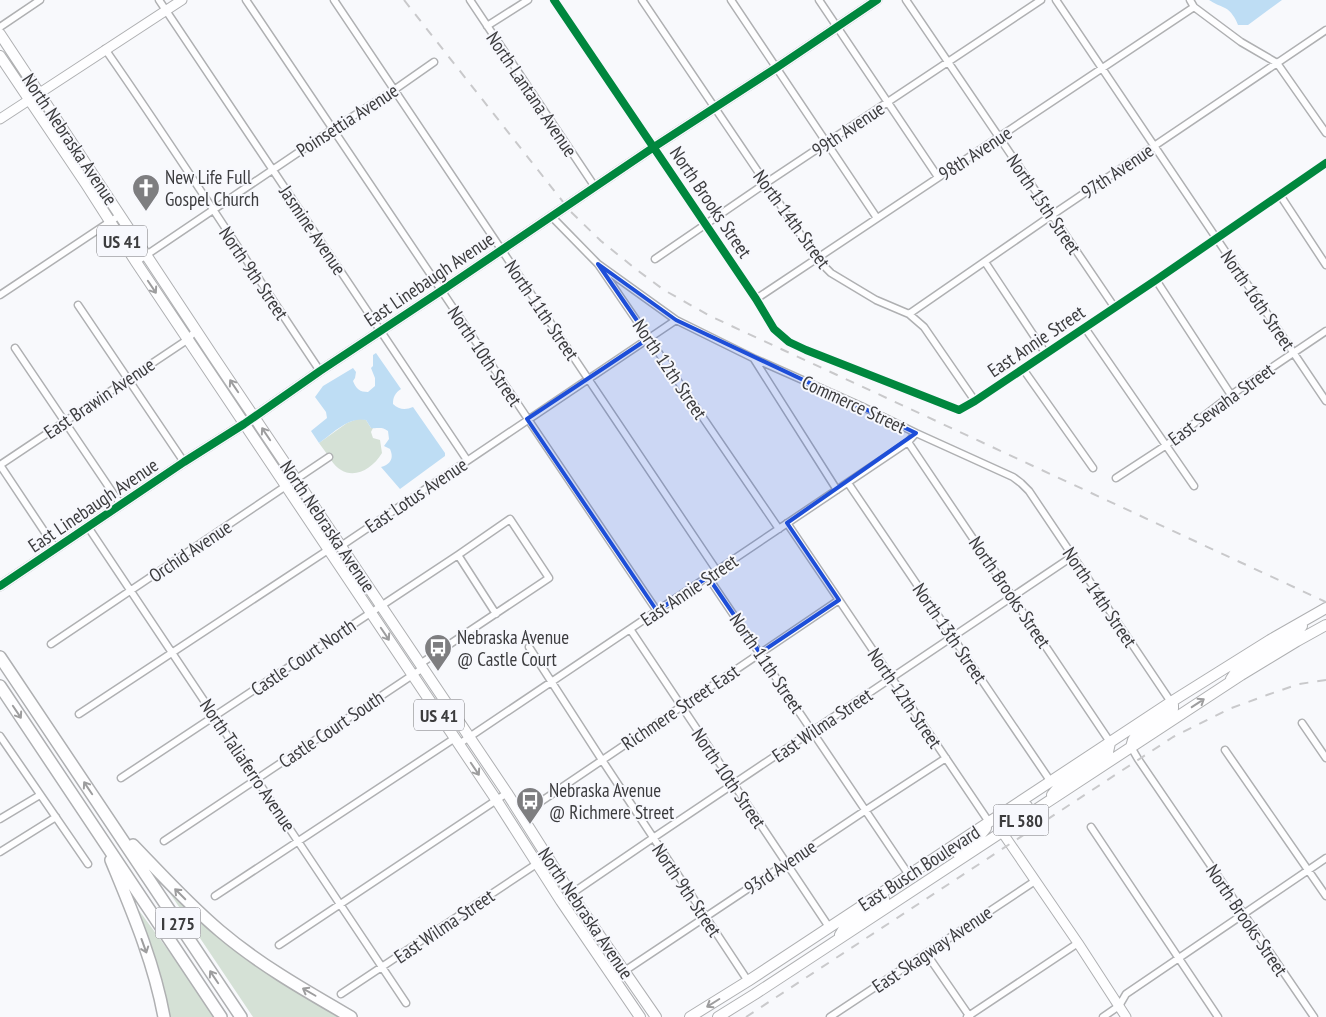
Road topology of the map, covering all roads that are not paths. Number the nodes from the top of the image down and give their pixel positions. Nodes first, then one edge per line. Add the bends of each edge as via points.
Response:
1 (40, 0) edge
2 (159, 0) edge
3 (182, 0) edge
4 (246, 0) edge
5 (334, 0) edge
6 (470, 0) edge
7 (528, 0) edge
8 (554, 0) edge
9 (642, 0) edge
10 (731, 0) edge
11 (819, 0) edge
12 (877, 0) edge
13 (906, 0) edge
14 (1041, 0) edge
15 (1056, 0) edge
16 (1190, 0) edge
17 (1194, 7) junction
18 (166, 11) junction
19 (487, 26) junction
20 (837, 27) junction
21 (0, 28) edge
22 (1326, 30) edge
23 (0, 34) edge
24 (105, 50) junction
25 (0, 56) edge
26 (434, 62) dead end
27 (948, 62) junction
28 (1277, 64) junction
29 (776, 68) junction
30 (1103, 68) junction
31 (394, 90) junction
32 (40, 93) junction
33 (29, 100) junction
34 (887, 103) junction
35 (715, 108) junction
36 (0, 119) edge
37 (333, 129) junction
38 (1326, 133) edge
39 (998, 137) junction
40 (827, 143) junction
41 (1155, 146) junction
42 (654, 147) junction
43 (1326, 163) edge
44 (273, 169) junction
45 (938, 177) junction
46 (766, 183) junction
47 (595, 188) junction
48 (1280, 195) junction
49 (212, 210) junction
50 (120, 215) junction
51 (1052, 215) junction
52 (552, 217) junction
53 (877, 218) junction
54 (110, 222) junction
55 (706, 224) junction
56 (1216, 237) junction
57 (502, 250) junction
58 (146, 255) junction
59 (656, 258) dead end
60 (817, 259) junction
61 (136, 262) junction
62 (985, 262) junction
63 (598, 264) junction
64 (1326, 265) edge
65 (1156, 280) junction
66 (441, 291) junction
67 (0, 295) edge
68 (756, 299) junction
69 (78, 305) dead end
70 (1115, 308) junction
71 (909, 314) junction
72 (676, 320) junction
73 (1085, 328) junction
74 (196, 330) junction
75 (381, 331) junction
76 (1326, 331) edge
77 (649, 338) junction
78 (187, 340) junction
79 (15, 348) dead end
80 (1293, 352) junction
81 (1046, 354) junction
82 (753, 358) junction
83 (1023, 369) junction
84 (320, 371) junction
85 (128, 379) junction
86 (588, 380) junction
87 (1231, 395) junction
88 (975, 401) junction
89 (1326, 401) edge
90 (254, 417) junction
91 (527, 419) junction
92 (65, 421) junction
93 (244, 424) junction
94 (916, 433) junction
95 (908, 442) junction
96 (1165, 446) junction
97 (329, 457) dead end
98 (468, 460) junction
99 (184, 462) junction
100 (0, 465) edge
101 (1093, 468) dead end
102 (1116, 478) dead end
103 (296, 479) junction
104 (848, 483) junction
105 (286, 486) junction
106 (1194, 486) dead end
107 (837, 490) junction
108 (1029, 491) joint
109 (122, 505) junction
110 (788, 523) junction
111 (88, 527) junction
112 (779, 529) junction
113 (341, 546) junction
114 (56, 549) junction
115 (328, 550) junction
116 (458, 555) junction
117 (1073, 556) junction
118 (717, 571) junction
119 (708, 576) junction
120 (549, 578) joint
121 (0, 586) edge
122 (131, 590) junction
123 (1013, 597) junction
124 (839, 600) junction
125 (381, 605) junction
126 (1326, 608) edge
127 (656, 611) junction
128 (370, 612) junction
129 (496, 614) junction
130 (1302, 621) junction
131 (1326, 625) edge
132 (630, 629) junction
133 (953, 637) junction
134 (51, 644) dead end
135 (529, 648) dead end
136 (172, 653) junction
137 (760, 654) junction
138 (0, 657) edge
139 (422, 666) junction
140 (412, 675) junction
141 (892, 678) junction
142 (551, 682) junction
143 (1230, 682) junction
144 (0, 686) edge
145 (1172, 702) junction
146 (681, 707) junction
147 (80, 714) dead end
148 (214, 716) junction
149 (1302, 723) dead end
150 (812, 731) junction
151 (0, 736) edge
152 (469, 737) junction
153 (457, 741) junction
154 (1110, 742) junction
155 (1131, 747) junction
156 (1225, 750) dead end
157 (946, 758) junction
158 (1326, 758) edge
159 (602, 760) junction
160 (121, 778) dead end
161 (256, 779) junction
162 (1051, 782) junction
163 (733, 785) junction
164 (507, 793) junction
165 (40, 795) junction
166 (497, 800) junction
167 (1048, 802) junction
168 (866, 810) junction
169 (521, 815) junction
170 (56, 817) junction
171 (0, 819) edge
172 (989, 822) junction
173 (1090, 827) dead end
174 (115, 828) junction
175 (1002, 832) junction
176 (100, 836) junction
177 (653, 838) junction
178 (164, 841) dead end
179 (299, 841) junction
180 (0, 852) edge
181 (547, 857) junction
182 (1326, 858) edge
183 (537, 863) junction
184 (786, 863) junction
185 (88, 864) dead end
186 (1308, 870) junction
187 (905, 877) junction
188 (930, 879) junction
189 (1035, 881) junction
190 (571, 894) junction
191 (215, 896) dead end
192 (1326, 896) edge
193 (340, 904) junction
194 (569, 913) junction
195 (1244, 915) junction
196 (706, 917) junction
197 (829, 927) junction
198 (600, 935) junction
199 (838, 939) junction
200 (1078, 943) junction
201 (280, 945) dead end
202 (926, 952) junction
203 (1179, 958) junction
204 (382, 967) junction
205 (625, 971) junction
206 (614, 978) junction
207 (748, 981) junction
208 (341, 994) dead end
209 (755, 994) junction
210 (406, 1003) dead end
211 (1119, 1006) junction
212 (164, 1017) edge
213 (222, 1017) edge
214 (242, 1017) edge
215 (351, 1017) edge
216 (640, 1017) edge
217 (656, 1017) edge
218 (690, 1017) edge
219 (718, 1017) edge
220 (830, 1017) edge
221 (968, 1017) edge
222 (1103, 1017) edge
223 (1126, 1017) edge
224 (1218, 1017) edge
225 (1314, 1017) edge

1 - 21 street
2 - 18 street, Jasmine Avenue
3 - 18 street
4 - 37 street, North 10th Street
5 - 31 street, North 11th Street
6 - 19 street, North Lantana Avenue
7 - 19 street
8 - 42 street, North Brooks Street
9 - 35 street, North 14th Street
10 - 29 street
11 - 20 street
12 - 20 street, East Linebaugh Avenue
13 - 27 street, North 15th Street
14 - 27 street, 99th Avenue
15 - 30 street, North 16th Street
16 - 17 street
17 - 28 street
17 - 30 street, 98th Avenue
18 - 24 street
18 - 44 street, Jasmine Avenue
19 - 47 street, North Lantana Avenue
20 - 29 street, East Linebaugh Avenue
20 - 34 street
22 - 28 street, 97th Avenue
23 - 32 main road, North Nebraska Avenue / US 41
24 - 32 street
24 - 49 street, North 9th Street
25 - 33 main road, North Nebraska Avenue / US 41
26 - 31 street, Poinsettia Avenue
27 - 34 street, 99th Avenue
27 - 39 street, North 15th Street
28 - 38 street
28 - 41 street, 97th Avenue
29 - 35 street, East Linebaugh Avenue
29 - 40 street
30 - 39 street, 98th Avenue
30 - 41 street, North 16th Street
31 - 37 street, Poinsettia Avenue
31 - 57 street, North 11th Street
32 - 33 street
32 - 50 main road, North Nebraska Avenue / US 41
33 - 36 street
33 - 54 main road, North Nebraska Avenue / US 41
34 - 40 street, 99th Avenue
34 - 45 street
35 - 42 street, East Linebaugh Avenue
35 - 46 street, North 14th Street
37 - 44 street, Poinsettia Avenue
37 - 66 street, North 10th Street
39 - 45 street, 98th Avenue
39 - 51 street, North 15th Street
40 - 46 street, 99th Avenue
40 - 53 street
41 - 51 street, 97th Avenue
41 - 56 street, North 16th Street
42 - 47 street, East Linebaugh Avenue
42 - 55 street, North Brooks Street
43 - 48 street, East Annie Street
44 - 49 street, Poinsettia Avenue
44 - 75 street, Jasmine Avenue
45 - 53 street, 98th Avenue
46 - 55 street, 99th Avenue
46 - 60 street, North 14th Street
47 - 52 street, East Linebaugh Avenue
48 - 56 street, East Annie Street
48 - 64 street
49 - 58 street, Poinsettia Avenue
49 - 84 street, North 9th Street
50 - 54 street
50 - 58 main road, North Nebraska Avenue / US 41
51 - 62 street, 97th Avenue
51 - 70 street, North 15th Street
52 - 57 street, East Linebaugh Avenue
52 - 63 street, North 12th Street
53 - 60 street, 98th Avenue
54 - 61 main road, North Nebraska Avenue / US 41
54 - 67 street
55 - 59 street, 99th Avenue
55 - 68 street, North Brooks Street
56 - 65 street, East Annie Street
56 - 80 street, North 16th Street
57 - 66 street, East Linebaugh Avenue
57 - 86 street, North 11th Street
58 - 61 street, Poinsettia Avenue
58 - 74 main road, North Nebraska Avenue / US 41
60 - 68 street, 98th Avenue
60 - 71 street, North 14th Street via 831,273 876,300
61 -> 78 main road, North Nebraska Avenue / US 41
62 - 71 street, 97th Avenue
62 - 81 street
63 - 72 street, Commerce Street
63 - 77 street, North 12th Street
65 - 70 street, East Annie Street
65 - 87 street
66 - 75 street, East Linebaugh Avenue
66 - 91 street, North 10th Street
68 - 88 street, East Annie Street via 774,329 789,342 806,350 959,410
69 - 85 street
70 - 73 street, East Annie Street
71 - 88 street, North 14th Street via 924,327
72 - 77 street, East Lotus Avenue
72 - 82 street, Commerce Street
73 - 81 street, East Annie Street
73 - 96 street
74 - 78 street, East Brawin Avenue
90 -> 74 main road, North Nebraska Avenue / US 41
75 - 84 street, East Linebaugh Avenue
75 - 98 street, Jasmine Avenue
76 - 80 street, East Sewaha Street
77 - 86 street, East Lotus Avenue
77 - 112 street, North 12th Street
78 - 85 street, East Brawin Avenue
78 - 93 main road, North Nebraska Avenue / US 41
79 - 92 street
80 - 87 street, East Sewaha Street
80 - 89 street, North 16th Street
81 - 83 street, East Annie Street
82 - 94 street, Commerce Street
82 - 107 street
83 - 88 street, East Annie Street
83 - 101 street
84 - 90 street, East Linebaugh Avenue
85 - 92 street, East Brawin Avenue
85 - 99 street
86 - 91 street, East Lotus Avenue
86 - 118 street, North 11th Street
87 - 96 street, East Sewaha Street
90 - 93 street, East Linebaugh Avenue
103 -> 90 main road, North Nebraska Avenue / US 41
91 - 98 street, East Lotus Avenue
91 - 127 street, North 10th Street
92 - 100 street, East Brawin Avenue
92 - 109 street
93 - 99 street, East Linebaugh Avenue
93 - 105 main road, North Nebraska Avenue / US 41
94 - 95 street, East Annie Street
94 - 108 street, Commerce Street via 1013,477
95 - 104 street, East Annie Street
95 - 123 street, North Brooks Street
96 - 102 street, East Sewaha Street
96 - 106 street
97 - 103 street, Orchid Avenue
98 - 113 street, East Lotus Avenue
99 - 109 street, East Linebaugh Avenue
100 - 114 street
103 - 105 street, Orchid Avenue
103 - 113 main road, North Nebraska Avenue / US 41
104 - 107 street, East Annie Street
104 - 133 street, North 13th Street
105 - 115 main road, North Nebraska Avenue / US 41
105 - 122 street, Orchid Avenue
107 - 110 street, East Annie Street
108 - 117 street, North 14th Street
109 - 111 street, East Linebaugh Avenue
110 - 112 street, East Annie Street
110 - 124 street, North 12th Street
111 - 114 street, East Linebaugh Avenue
111 - 122 street, North Taliaferro Avenue
112 - 118 street, East Annie Street
113 - 115 street, East Lotus Avenue
113 - 125 main road, North Nebraska Avenue / US 41
114 - 121 street, East Linebaugh Avenue
115 - 128 main road, North Nebraska Avenue / US 41
115 - 136 street, East Lotus Avenue
116 - 120 street, Castle Court North via 510,519
116 - 125 street, Castle Court North
116 - 129 street
117 - 123 street, East Wilma Street
117 - 145 street, North 14th Street
118 - 119 street, East Annie Street
119 - 127 street, East Annie Street
119 - 137 street, North 11th Street
120 - 129 street, Castle Court South
122 - 134 street, Orchid Avenue
122 - 136 street, North Taliaferro Avenue
123 - 133 street, East Wilma Street
123 - 154 street, North Brooks Street
124 - 137 street, Richmere Street East
124 - 141 street, North 12th Street
125 - 128 street, Castle Court North
125 - 139 main road, North Nebraska Avenue / US 41
126 - 130 main road, East Busch Boulevard / FL 580
127 - 132 street, East Annie Street
128 -> 140 main road, North Nebraska Avenue / US 41
128 - 148 street, Castle Court North
129 - 139 street, Castle Court South
130 - 143 main road via 1299,631 1237,670
130 - 145 main road, East Busch Boulevard / FL 580
131 - 143 main road, East Busch Boulevard / FL 580
132 - 142 street, East Annie Street
132 - 146 street, North 10th Street
133 - 141 street, East Wilma Street
133 - 162 street, North 13th Street
135 - 142 street, North 9th Street
136 - 147 street, East Lotus Avenue
136 - 148 street, North Taliaferro Avenue
137 - 146 street, Richmere Street East
137 - 150 street, North 11th Street
174 -> 138 highway, I 275
139 - 140 street, Castle Court South
139 - 152 main road, North Nebraska Avenue / US 41
140 - 153 main road, North Nebraska Avenue / US 41
140 - 161 street, Castle Court South
141 - 150 street, East Wilma Street
141 - 157 street, North 12th Street
142 - 152 street, East Annie Street
142 - 159 street, North 9th Street
155 -> 143 main road, East Busch Boulevard / FL 580
144 -> 176 highway, I 275
145 - 154 main road, East Busch Boulevard / FL 580
145 - 155 main road via 1172,710 1137,734
146 - 159 street, Richmere Street East
146 - 163 street, North 10th Street
148 - 160 street, Castle Court North
148 - 161 street, North Taliaferro Avenue
149 - 158 street
150 - 163 street, East Wilma Street
150 - 168 street, North 11th Street
151 - 165 street
152 - 153 street, East Annie Street
152 - 164 main road, North Nebraska Avenue / US 41
153 -> 166 main road, North Nebraska Avenue / US 41
153 - 179 street, East Annie Street
154 - 162 main road, East Busch Boulevard / FL 580
154 - 167 main road via 1108,752 1102,758 1061,784
155 - 167 main road, East Busch Boulevard / FL 580
155 - 195 street, North Brooks Street
156 - 186 street
157 - 168 street, 93rd Avenue
157 - 172 street, North 12th Street
159 - 169 street, Richmere Street East
159 - 177 street, North 9th Street
161 - 178 street, Castle Court South
161 - 179 street, North Taliaferro Avenue
162 - 172 main road, East Busch Boulevard / FL 580
162 - 175 main road via 1051,788 1009,819
163 - 177 street, East Wilma Street
163 - 184 street, North 10th Street
164 - 166 street
164 - 169 main road, North Nebraska Avenue / US 41
165 - 170 street
165 - 171 street
166 - 183 main road, North Nebraska Avenue / US 41
166 - 193 street
167 - 175 main road, East Busch Boulevard / FL 580
168 - 184 street, 93rd Avenue
168 - 187 street, North 11th Street
169 - 181 main road, North Nebraska Avenue / US 41
170 - 180 street
170 - 185 street
172 - 187 main road, East Busch Boulevard / FL 580
172 - 188 main road via 977,839 947,860
173 - 203 street
214 -> 174 highway, I 275
215 -> 174 highway via 270,968 221,932
175 - 188 main road, East Busch Boulevard / FL 580
175 - 189 street
176 -> 212 highway via 154,971
176 - 213 highway, I 275
177 - 190 street, East Wilma Street
177 - 196 street, North 9th Street
179 - 191 street, East Annie Street
179 - 193 street, North Taliaferro Avenue
181 - 183 street, East Wilma Street
181 - 190 main road, North Nebraska Avenue / US 41
182 - 186 street
183 - 194 main road, North Nebraska Avenue / US 41
183 - 204 street, East Wilma Street
184 - 196 street, 93rd Avenue
184 - 197 street, North 10th Street
186 - 192 street
186 - 195 street
187 - 197 main road, East Busch Boulevard / FL 580
187 - 199 main road via 892,894 848,924
188 - 199 main road, East Busch Boulevard / FL 580
189 - 200 street
189 - 202 street, East Skagway Avenue
190 - 198 main road, North Nebraska Avenue / US 41
193 - 201 street
193 - 204 street, North Taliaferro Avenue
194 - 198 main road via 574,912
194 - 206 main road, North Nebraska Avenue / US 41
195 - 203 street
195 - 225 street, North Brooks Street
196 - 205 street, 93rd Avenue
196 - 207 street, North 9th Street
197 - 207 main road, East Busch Boulevard / FL 580
197 - 209 main road via 819,943 777,971
198 - 205 main road, North Nebraska Avenue / US 41
199 - 209 main road, East Busch Boulevard / FL 580
200 - 211 street
200 - 221 street
202 - 220 street, East Skagway Avenue
202 - 221 street
203 - 211 street via 1126,994
203 - 224 street
204 - 208 street, East Wilma Street
204 - 210 street, North Taliaferro Avenue
205 - 206 street, 93rd Avenue
205 - 217 main road, North Nebraska Avenue / US 41
206 - 216 main road, North Nebraska Avenue / US 41
207 -> 218 main road, East Busch Boulevard / FL 580
209 - 219 main road, East Busch Boulevard / FL 580
211 - 222 street
211 - 223 street

